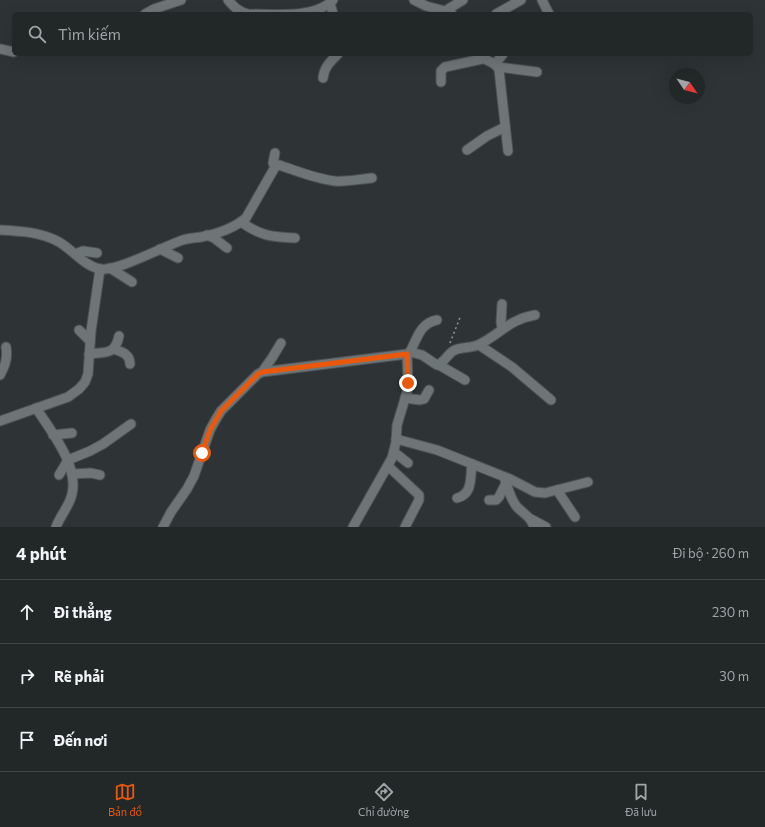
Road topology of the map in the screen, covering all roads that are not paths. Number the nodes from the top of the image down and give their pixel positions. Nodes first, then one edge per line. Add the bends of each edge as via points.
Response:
1 (181, 0) edge
2 (228, 0) edge
3 (414, 0) edge
4 (463, 0) edge
5 (521, 0) edge
6 (542, 0) edge
7 (332, 1) edge
8 (149, 12) edge
9 (241, 12) edge
10 (312, 12) edge
11 (333, 12) edge
12 (448, 12) edge
13 (500, 12) edge
14 (548, 12) edge
15 (0, 49) edge
16 (12, 52) edge
17 (336, 56) edge
18 (480, 56) edge
19 (503, 56) edge
20 (497, 65) junction
21 (537, 72) dead end
22 (323, 78) dead end
23 (441, 82) dead end
24 (505, 127) junction
25 (467, 150) dead end
26 (508, 151) dead end
27 (275, 153) dead end
28 (275, 167) junction
29 (372, 178) dead end
30 (241, 222) junction
31 (0, 230) edge
32 (207, 236) junction
33 (295, 238) dead end
34 (228, 248) dead end
35 (160, 249) junction
36 (97, 253) dead end
37 (75, 254) junction
38 (178, 258) dead end
39 (110, 268) junction
40 (100, 269) junction
41 (132, 282) dead end
42 (502, 304) dead end
43 (535, 315) dead end
44 (437, 320) dead end
45 (502, 328) junction
46 (79, 330) dead end
47 (119, 336) dead end
48 (90, 341) junction
49 (281, 343) dead end
50 (479, 345) junction
51 (6, 347) dead end
52 (114, 349) junction
53 (409, 353) junction
54 (89, 354) junction
55 (130, 364) dead end
56 (439, 365) junction
57 (262, 372) junction
58 (0, 375) edge
59 (465, 380) dead end
60 (429, 390) dead end
61 (405, 398) junction
62 (551, 400) dead end
63 (36, 408) junction
64 (0, 421) edge
65 (132, 424) dead end
66 (72, 433) dead end
67 (53, 435) junction
68 (396, 439) junction
69 (394, 452) junction
70 (68, 460) junction
71 (408, 463) dead end
72 (472, 464) junction
73 (388, 466) junction
74 (72, 474) junction
75 (59, 475) dead end
76 (100, 475) dead end
77 (505, 480) junction
78 (588, 482) dead end
79 (557, 490) junction
80 (457, 498) dead end
81 (489, 500) dead end
82 (575, 517) dead end
83 (533, 523) edge
84 (358, 525) edge
85 (56, 527) edge
86 (163, 527) edge
87 (405, 527) edge
88 (546, 527) edge

1 - 8 street
2 - 9 street
3 - 12 street
4 - 12 street
5 - 13 street
6 - 14 street
7 - 10 street
7 - 11 street
15 - 16 street
17 - 22 street via 327,65
18 - 20 street
18 - 23 street via 445,67
19 - 20 street
20 - 21 street
20 - 24 street
24 - 25 street
24 - 26 street
27 - 28 street
28 - 29 street via 279,165 336,181
28 - 30 street via 246,218
30 - 32 street
30 - 33 street via 264,235
31 - 37 street via 45,236
32 - 34 street
32 - 35 street via 184,240
35 - 38 street
35 - 39 street
36 - 37 street via 83,251
37 - 40 street
39 - 40 street
39 - 41 street
40 - 48 street
42 - 45 street
43 - 45 street via 514,321
44 - 53 street via 428,321
45 - 50 street
46 - 48 street
47 - 52 street
48 - 54 street
49 - 57 street
50 - 56 street via 456,349
50 - 62 street via 512,367
51 - 58 street via 8,355
52 - 54 street
52 - 55 street via 128,355
53 - 56 street via 416,353
53 - 57 street
53 - 61 street
54 - 63 street via 85,382 68,396
56 - 59 street
57 - 86 street via 221,411 210,430 194,476
60 - 61 street via 424,399
61 - 68 street via 397,425
63 - 64 street
63 - 67 street
65 - 70 street via 90,451
66 - 67 street
67 - 70 street
68 - 69 street
68 - 72 street via 437,450
69 - 71 street
69 - 73 street
70 - 74 street
70 - 75 street
72 - 77 street
72 - 80 street via 467,492
73 - 84 street
73 - 87 street via 419,495
74 - 76 street
74 - 85 street via 72,495
77 - 79 street via 540,494
77 - 81 street via 499,497 496,500
77 - 83 street via 517,507
78 - 79 street
79 - 82 street
83 - 88 street

